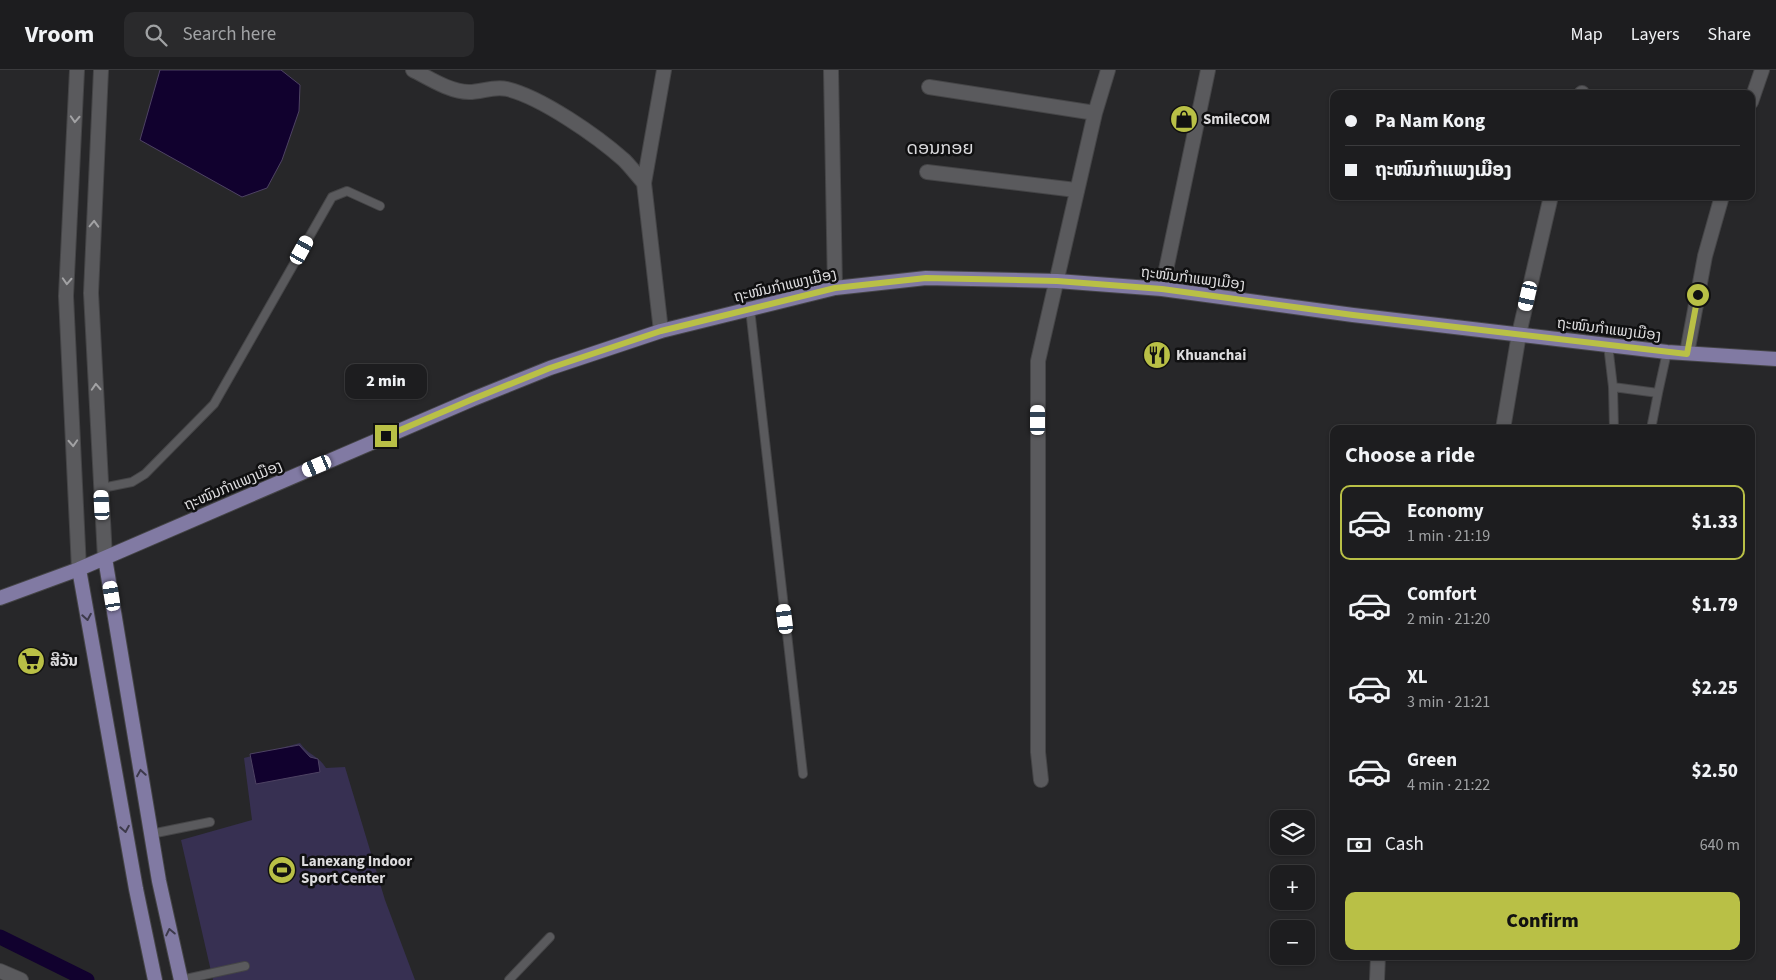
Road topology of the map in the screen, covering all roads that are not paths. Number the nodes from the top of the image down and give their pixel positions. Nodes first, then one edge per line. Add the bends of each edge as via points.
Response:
1 (77, 70) edge
2 (100, 70) edge
3 (413, 70) edge
4 (664, 70) edge
5 (831, 70) edge
6 (1108, 70) edge
7 (1208, 70) edge
8 (1762, 70) edge
9 (929, 87) dead end
10 (1755, 90) edge
11 (1095, 113) junction
12 (927, 172) dead end
13 (644, 183) junction
14 (1076, 190) junction
15 (1550, 200) edge
16 (1721, 200) edge
17 (380, 206) dead end
18 (1057, 281) junction
19 (835, 288) junction
20 (1162, 289) junction
21 (750, 309) junction
22 (661, 331) junction
23 (1519, 334) junction
24 (1608, 345) junction
25 (1667, 352) junction
26 (1687, 354) junction
27 (1776, 359) edge
28 (1613, 387) junction
29 (1658, 393) junction
30 (1504, 425) edge
31 (1614, 425) edge
32 (1652, 425) edge
33 (102, 488) junction
34 (105, 558) junction
35 (79, 569) junction
36 (0, 598) edge
37 (802, 774) dead end
38 (1041, 780) dead end
39 (210, 822) dead end
40 (151, 834) junction
41 (550, 937) dead end
42 (1378, 960) edge
43 (245, 966) dead end
44 (0, 971) edge
45 (21, 980) edge
46 (154, 980) edge
47 (181, 980) edge
48 (510, 980) edge
49 (1377, 980) edge

1 -> 35 street via 66,296
33 -> 2 street via 91,293
3 - 13 street via 458,90 506,89 548,107 589,133 624,161
4 - 13 street
5 - 19 street
6 - 11 street
7 - 20 street
8 - 10 street
9 - 11 street
11 - 14 street
12 - 14 street
13 - 22 street
14 - 18 street
15 - 23 street
16 - 26 street via 1705,256
17 - 33 lane via 347,191 332,197 214,404 145,474 132,482
18 - 19 main road, ຖະໜົນກຳແພງເມືອງ via 926,278
18 - 20 main road, ຖະໜົນກຳແພງເມືອງ
18 - 38 street via 1038,361 1038,752
19 - 21 main road, ຖະໜົນກຳແພງເມືອງ
20 - 23 main road, ຖະໜົນກຳແພງເມືອງ
21 - 22 main road, ຖະໜົນກຳແພງເມືອງ
21 - 37 lane
22 - 34 main road, ຖະໜົນກຳແພງເມືອງ via 550,368 473,399
23 - 24 main road, ຖະໜົນກຳແພງເມືອງ
23 - 30 street
24 - 25 main road, ຖະໜົນກຳແພງເມືອງ
24 - 28 lane
25 - 26 main road, ຖະໜົນກຳແພງເມືອງ
25 - 29 lane
26 - 27 main road, ຖະໜົນກຳແພງເມືອງ
28 - 29 lane
28 - 31 lane
29 - 32 lane
33 - 34 street
34 - 35 main road, ຖະໜົນກຳແພງເມືອງ
40 -> 34 main road
35 - 36 main road, ຖະໜົນກຳແພງເມືອງ
35 -> 46 main road
39 - 40 lane
47 -> 40 main road
41 - 48 lane
42 - 49 street
43 - 47 lane
44 - 45 street

